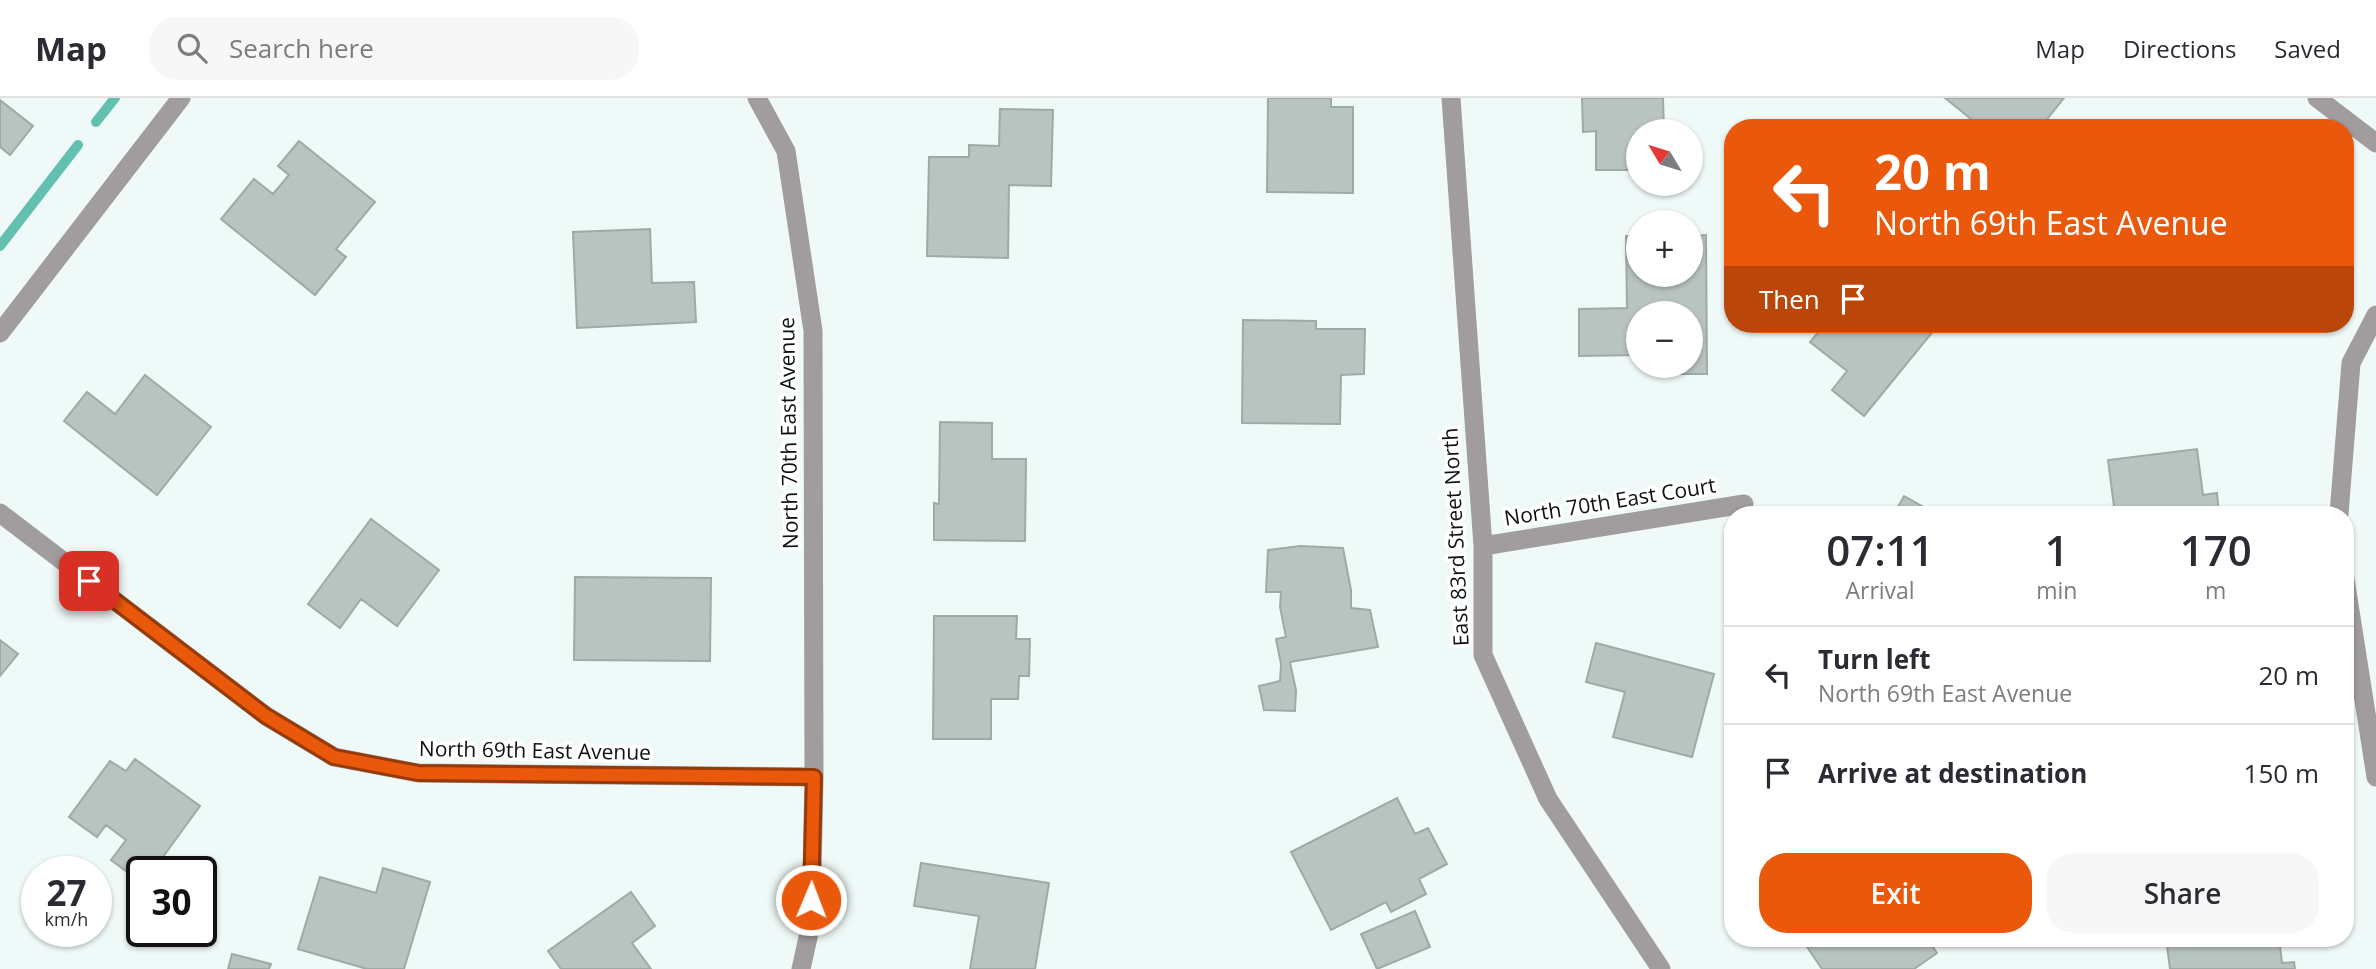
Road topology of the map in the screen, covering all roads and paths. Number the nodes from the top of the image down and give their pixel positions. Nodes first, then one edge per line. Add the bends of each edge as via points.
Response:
1 (181, 98) edge
2 (757, 98) edge
3 (1451, 98) edge
4 (2317, 98) edge
5 (2345, 119) edge
6 (2354, 126) edge
7 (2376, 143) edge
8 (2376, 315) edge
9 (0, 333) edge
10 (1744, 504) dead end
11 (1731, 506) edge
12 (2340, 506) edge
13 (1724, 507) edge
14 (0, 513) edge
15 (1483, 545) junction
16 (2354, 636) edge
17 (814, 777) junction
18 (2376, 777) edge
19 (802, 969) edge
20 (1661, 969) edge

1 - 9 street
2 - 17 street, North 70th East Avenue via 786,151 813,331
3 - 15 street, East 83rd Street North
4 - 5 street
6 - 7 street
8 - 12 street via 2351,363
10 - 11 street, North 70th East Court
13 - 15 street, North 70th East Court
14 - 17 street, North 69th East Avenue via 266,716 334,757 418,773
15 - 20 street, East 83rd Street North via 1483,655 1548,799
16 - 18 street
17 - 19 street, North 70th East Avenue via 811,924

